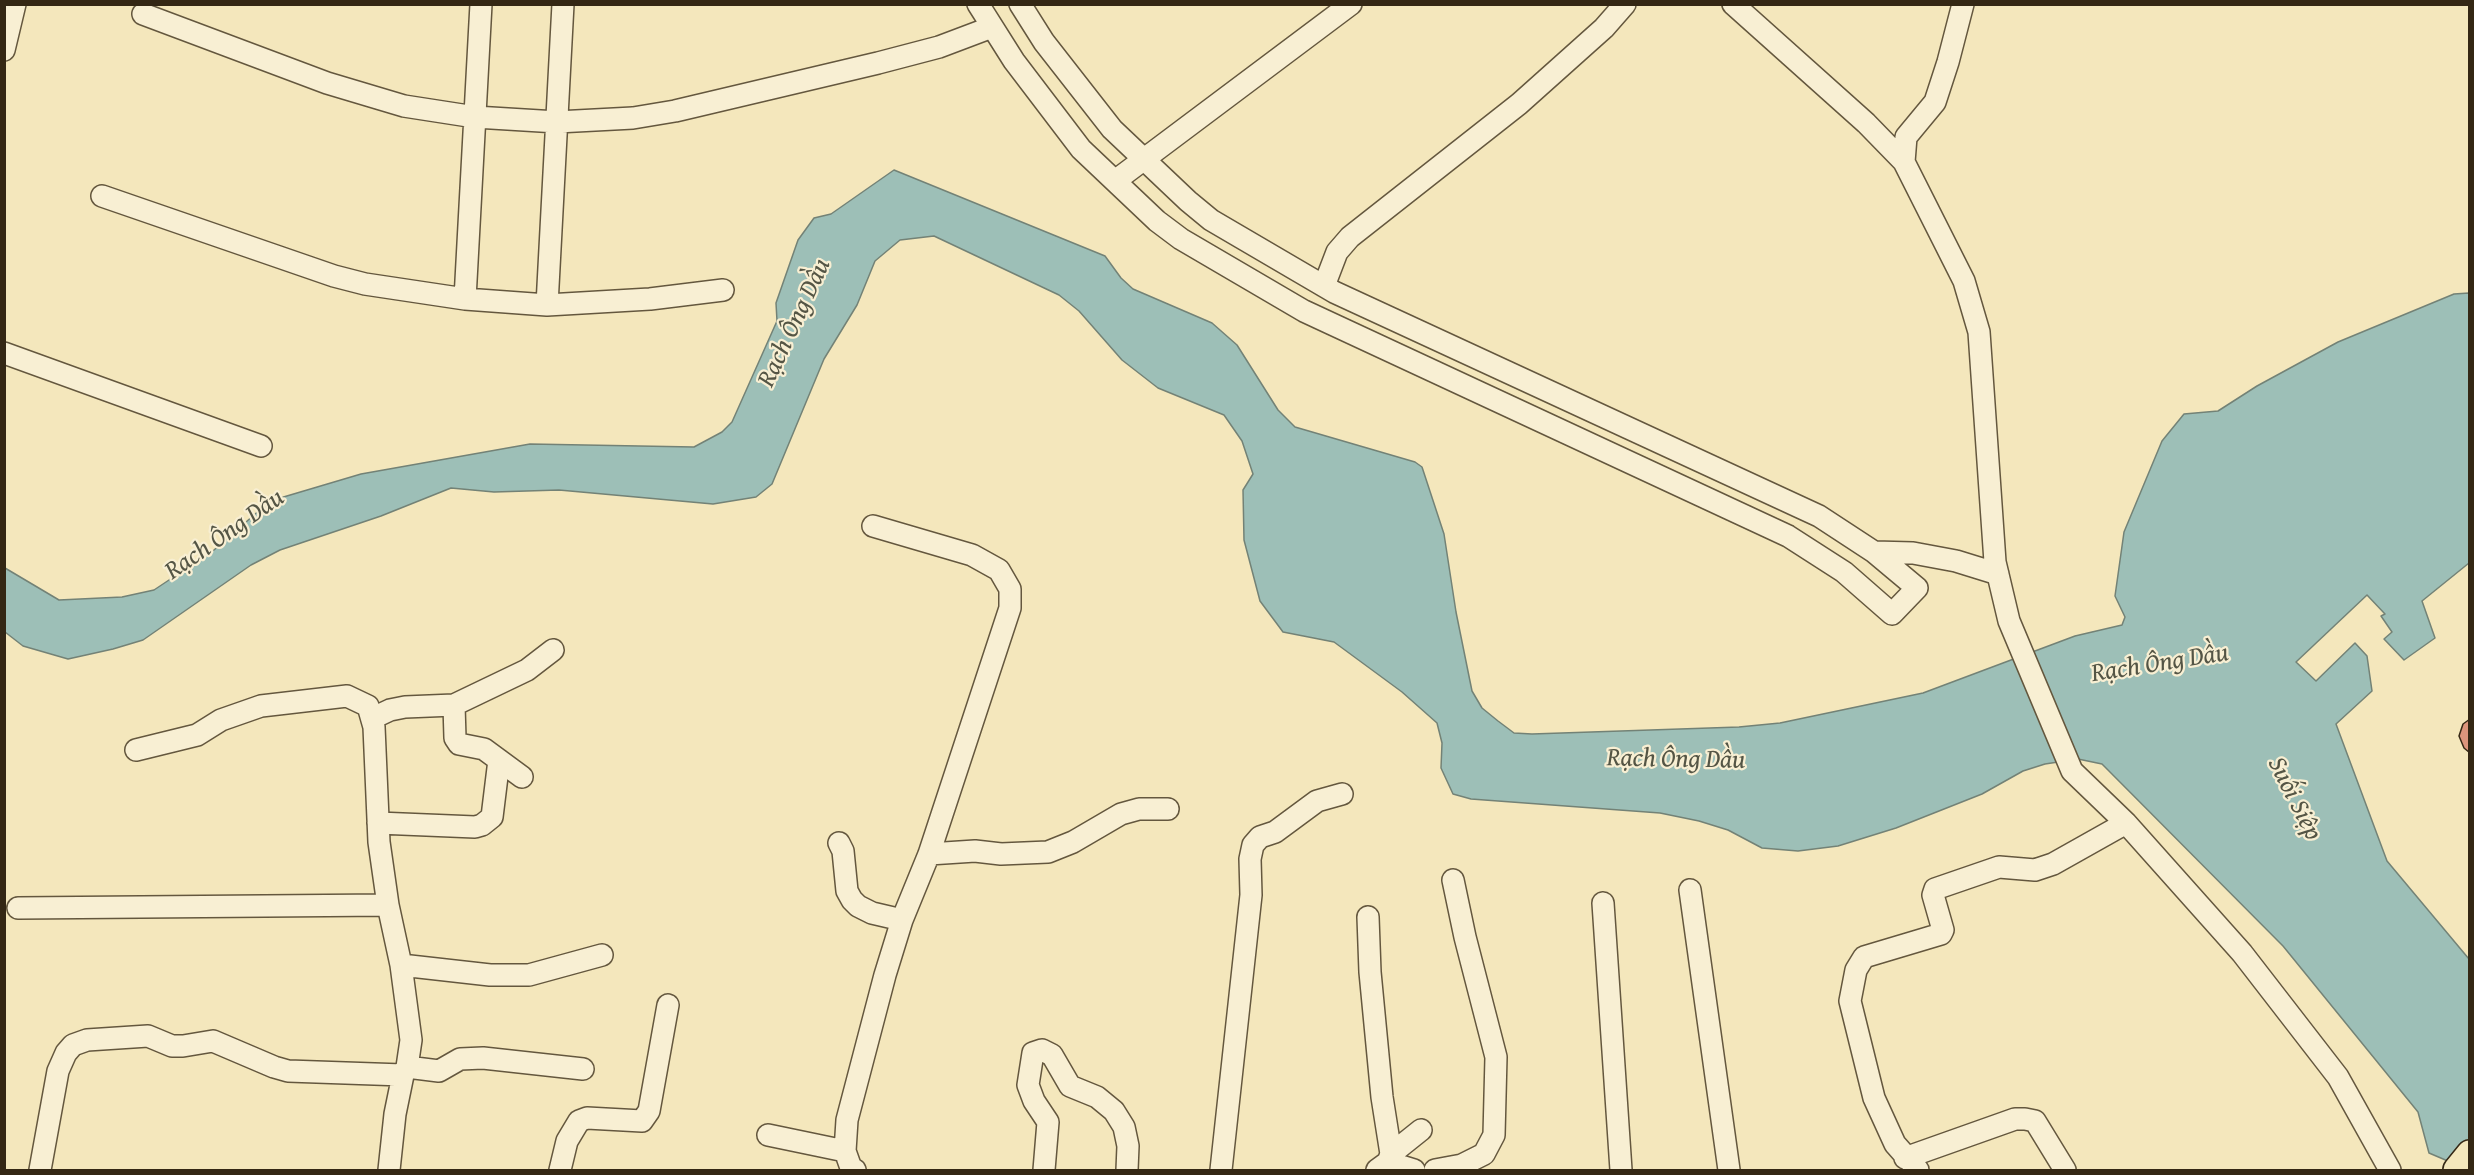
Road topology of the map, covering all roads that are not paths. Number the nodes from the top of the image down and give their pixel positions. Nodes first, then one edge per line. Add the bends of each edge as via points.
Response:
1 (15, 4) edge
2 (481, 4) edge
3 (563, 4) edge
4 (978, 4) edge
5 (1351, 4) edge
6 (1625, 4) edge
7 (1733, 4) edge
8 (1963, 4) edge
9 (1023, 5) edge
10 (143, 14) dead end
11 (992, 27) junction
12 (4, 50) edge
13 (475, 117) junction
14 (557, 122) junction
15 (1143, 159) junction
16 (1904, 162) junction
17 (1115, 181) junction
18 (102, 196) dead end
19 (1324, 286) junction
20 (723, 290) dead end
21 (465, 299) junction
22 (547, 305) junction
23 (4, 353) edge
24 (261, 446) dead end
25 (1735, 478) junction
26 (1725, 507) junction
27 (873, 526) dead end
28 (1874, 552) junction
29 (1998, 574) junction
30 (553, 650) dead end
31 (454, 705) junction
32 (373, 718) junction
33 (136, 750) dead end
34 (499, 760) junction
35 (522, 777) dead end
36 (1342, 794) dead end
37 (1168, 809) dead end
38 (378, 823) junction
39 (2126, 823) junction
40 (839, 843) dead end
41 (929, 854) junction
42 (1453, 880) dead end
43 (1690, 890) dead end
44 (1603, 903) dead end
45 (388, 905) junction
46 (18, 908) dead end
47 (1368, 917) dead end
48 (902, 920) junction
49 (602, 955) dead end
50 (402, 965) junction
51 (668, 1005) dead end
52 (583, 1069) dead end
53 (405, 1071) junction
54 (1421, 1130) dead end
55 (768, 1135) dead end
56 (845, 1151) junction
57 (2469, 1154) edge
58 (1386, 1162) edge
59 (1912, 1164) edge
60 (40, 1170) edge
61 (389, 1170) edge
62 (560, 1170) edge
63 (855, 1170) edge
64 (1044, 1170) edge
65 (1127, 1170) edge
66 (1221, 1170) edge
67 (1414, 1170) edge
68 (1436, 1170) edge
69 (1621, 1170) edge
70 (1729, 1170) edge
71 (2065, 1170) edge
72 (2390, 1170) edge
73 (2457, 1170) edge

1 - 12 street
2 - 13 street
3 - 14 street
4 - 11 street
5 - 15 street
6 - 19 street via 1604,28 1519,104 1350,237 1337,252
7 - 16 street
8 - 16 street via 1935,102 1906,137
9 - 15 street via 1044,42 1106,122
10 - 13 street via 327,83 404,106
11 - 14 street via 939,47 675,111 633,118
11 - 17 street via 1076,141
13 - 14 street
13 - 21 street
14 - 22 street
15 - 17 street
15 - 19 street via 1211,220
16 - 29 street via 1964,281 1980,332
17 - 26 street via 1168,230 1304,312
18 - 21 street via 334,276
19 - 25 street
20 - 22 street via 620,302
21 - 22 street
23 - 24 street
25 - 26 street
25 - 28 street via 1819,516
26 - 28 street via 1788,536 1844,572 1892,614 1917,588
27 - 41 street via 972,555 999,570 1010,589 1010,608
28 - 29 street via 1913,553
29 - 39 street via 2009,621 2072,771
30 - 31 street via 527,670
31 - 32 street via 405,706
31 - 34 street via 455,738 459,744 484,749
32 - 33 street via 368,706 347,696 261,706 221,720 197,735
32 - 38 street
34 - 35 street
34 - 38 street via 492,817 482,825
36 - 66 street via 1317,801 1253,845
37 - 41 street via 1139,809 1121,814 1048,852
38 - 45 street
39 - 59 street via 2053,864 2035,870 1999,867 1935,889 1941,934 1864,957 1852,981 1850,1001 1874,1098 1895,1144
39 - 72 street via 2242,953 2338,1077
40 - 48 street via 852,900 872,913
41 - 48 street
42 - 68 street via 1496,1057 1494,1136 1484,1154 1462,1165
43 - 70 street
44 - 69 street
45 - 46 street
45 - 50 street
47 - 58 street
48 - 56 street via 848,1120
49 - 50 street via 529,975 490,975
50 - 53 street via 411,1040
51 - 62 street via 650,1111 642,1121 579,1121 567,1141
52 - 53 street via 483,1058 460,1059 439,1071
53 - 60 street via 288,1071 213,1041 172,1046 148,1036 87,1040 73,1045 58,1071
53 - 61 street via 395,1114
54 - 58 street
55 - 56 street
56 - 63 street
57 - 73 main road
58 - 67 street
59 - 71 street via 2015,1119 2025,1119 2035,1121
64 - 65 street via 1048,1122 1028,1085 1033,1053 1041,1050 1052,1055 1070,1086 1097,1097 1114,1111 1124,1127

